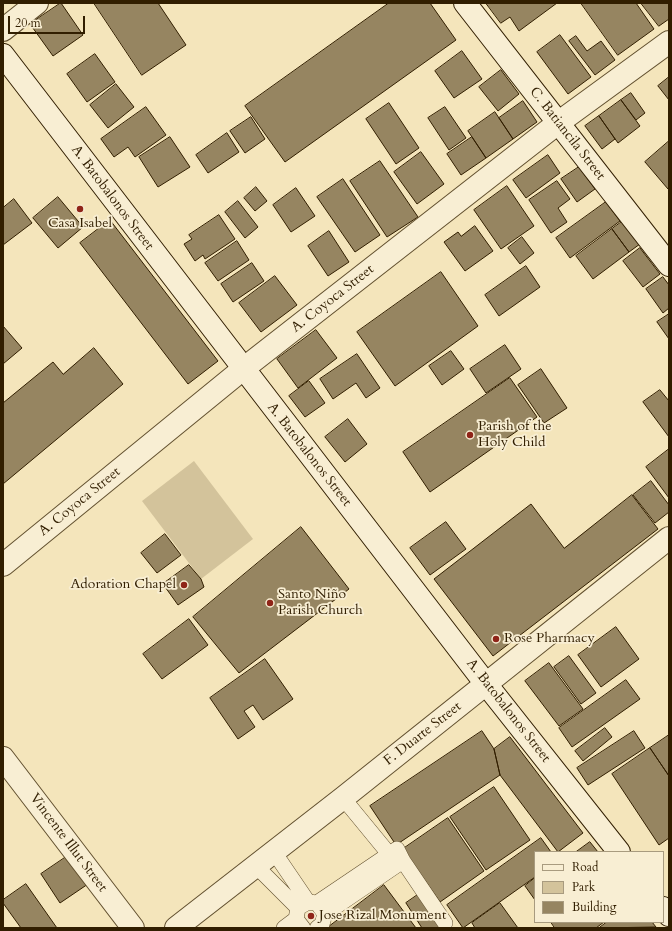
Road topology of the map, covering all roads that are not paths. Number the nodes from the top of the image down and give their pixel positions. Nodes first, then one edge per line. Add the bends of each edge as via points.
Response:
1 (38, 3) edge
2 (465, 3) edge
3 (3, 30) edge
4 (669, 42) edge
5 (3, 55) edge
6 (558, 123) junction
7 (669, 265) edge
8 (243, 369) junction
9 (669, 538) edge
10 (3, 565) edge
11 (486, 684) junction
12 (3, 758) edge
13 (343, 798) junction
14 (618, 851) edge
15 (274, 852) junction
16 (389, 854) junction
17 (403, 860) junction
18 (256, 866) junction
19 (308, 912) edge
20 (445, 923) dead end
21 (133, 928) edge
22 (176, 928) edge
23 (284, 928) edge
24 (317, 928) edge

1 - 3 street
2 - 6 street, C. Batiancila Street
4 - 6 street, A. Coyoca Street
5 - 8 street, A. Batobalonos Street
6 - 7 street, C. Batiancila Street
6 - 8 street, A. Coyoca Street
8 - 10 street, A. Coyoca Street
8 - 11 street, A. Batobalonos Street
9 - 11 street, F. Duarte Street
11 - 13 street, F. Duarte Street
11 - 14 street, A. Batobalonos Street
12 - 21 street, Vincente Illut Street
13 - 15 street, F. Duarte Street
13 - 16 lane
15 - 18 street, F. Duarte Street
15 - 19 lane
16 - 17 lane via 397,849
16 - 19 lane
17 - 19 lane
17 - 20 lane
18 - 19 lane
18 - 22 street, F. Duarte Street
19 - 23 lane
19 - 24 lane via 322,924

